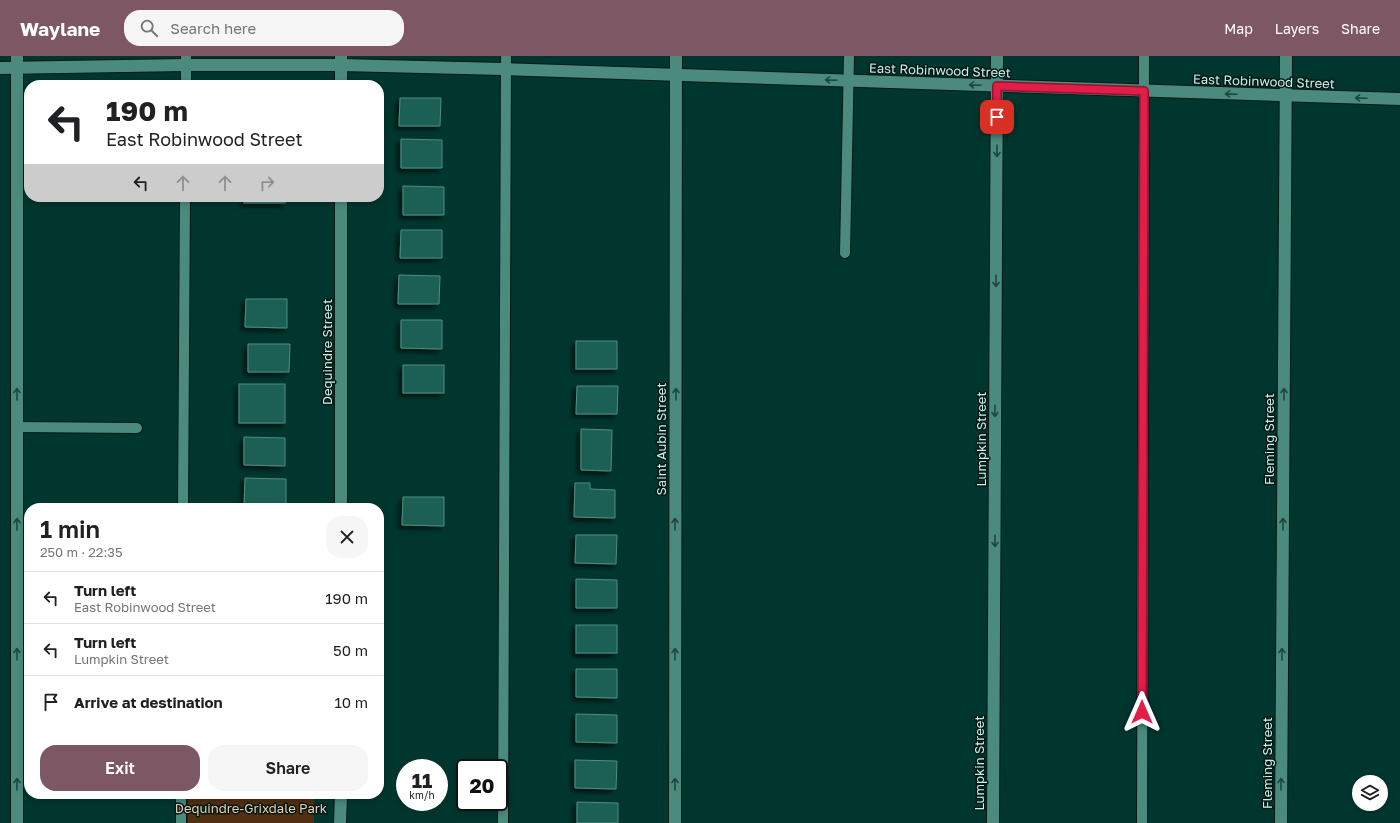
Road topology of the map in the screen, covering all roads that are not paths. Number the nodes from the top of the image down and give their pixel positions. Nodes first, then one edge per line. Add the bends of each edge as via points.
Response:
1 (506, 56) edge
2 (676, 56) edge
3 (849, 56) edge
4 (997, 56) edge
5 (1144, 56) edge
6 (1286, 56) edge
7 (186, 61) edge
8 (341, 61) edge
9 (17, 62) edge
10 (0, 68) edge
11 (506, 69) junction
12 (676, 75) junction
13 (186, 80) edge
14 (341, 80) edge
15 (848, 81) junction
16 (997, 86) junction
17 (1144, 91) junction
18 (1286, 96) junction
19 (1400, 99) edge
20 (185, 202) edge
21 (341, 202) edge
22 (845, 253) dead end
23 (17, 427) junction
24 (137, 428) dead end
25 (183, 503) edge
26 (341, 503) edge
27 (181, 799) edge
28 (341, 799) edge
29 (17, 823) edge
30 (181, 823) edge
31 (340, 823) edge
32 (503, 823) edge
33 (675, 823) edge
34 (993, 823) edge
35 (1142, 823) edge
36 (1281, 823) edge

1 - 11 lane
2 - 12 street, Saint Aubin Street
3 - 15 lane
4 - 16 street, Lumpkin Street
5 - 17 lane
6 - 18 street, Fleming Street
7 - 8 street, East Robinwood Street
7 - 9 street, East Robinwood Street
7 - 13 lane
8 - 11 street, East Robinwood Street
8 - 14 street
9 - 10 street, East Robinwood Street
23 -> 9 street
11 - 12 street, East Robinwood Street
11 - 32 lane
15 -> 12 street, East Robinwood Street
33 -> 12 street, Saint Aubin Street
16 -> 15 street, East Robinwood Street
15 - 22 lane
16 - 17 street, East Robinwood Street
16 -> 34 street, Lumpkin Street
18 -> 17 street, East Robinwood Street
17 - 35 lane
19 -> 18 street, East Robinwood Street
36 -> 18 street, Fleming Street
20 - 25 lane
21 - 26 street, Dequindre Street
23 - 24 lane
29 -> 23 street
27 - 30 lane
28 - 31 street

